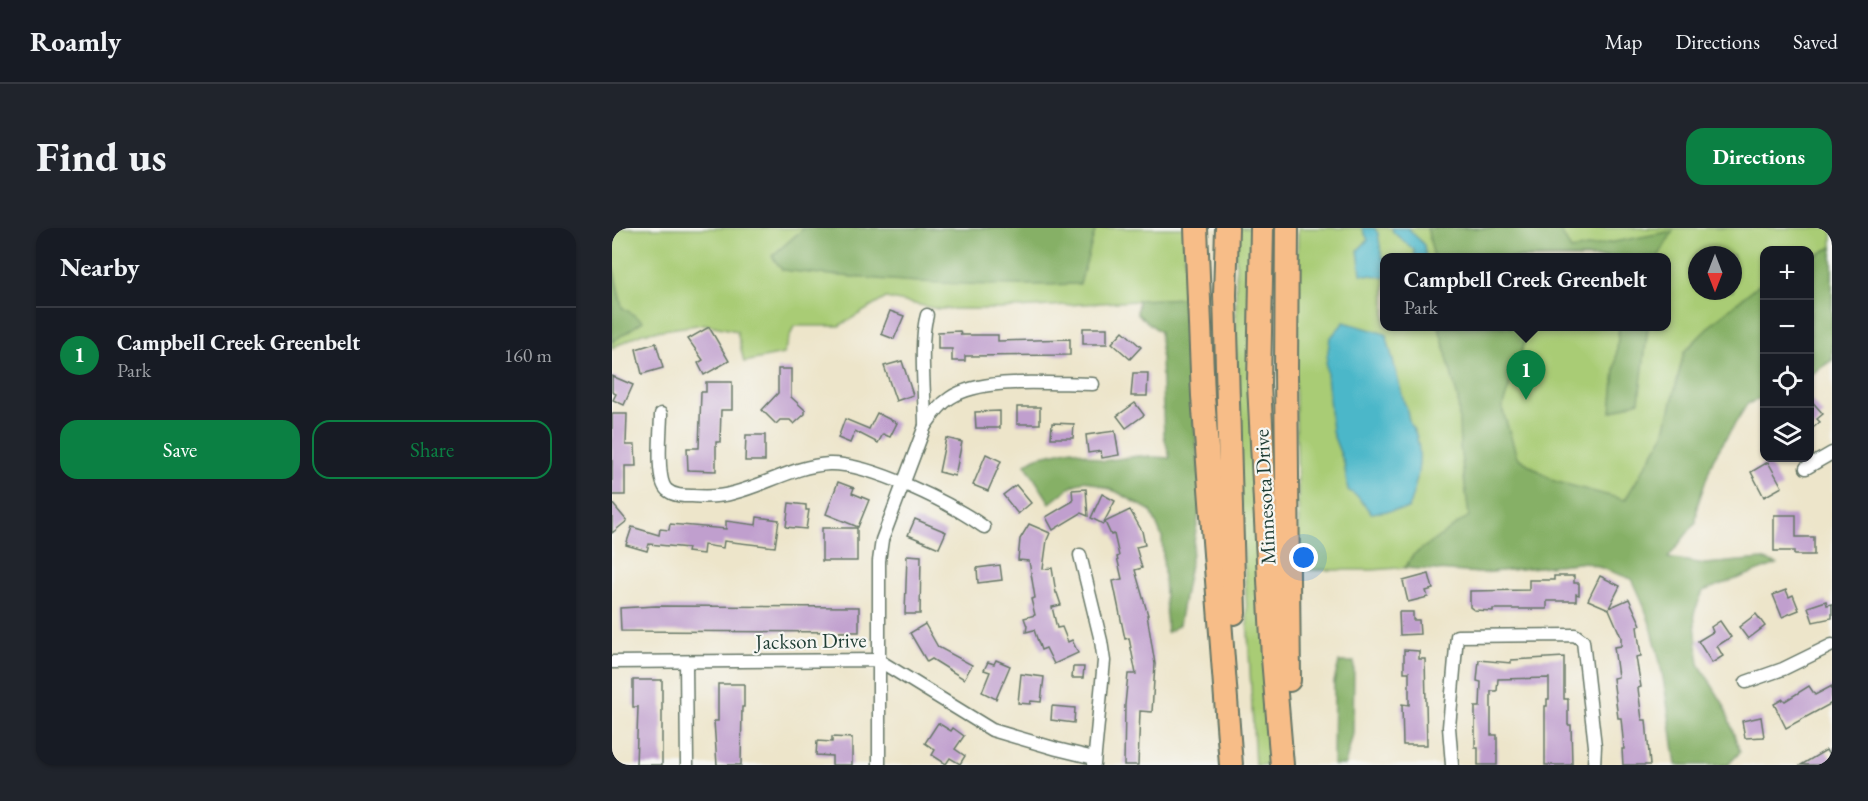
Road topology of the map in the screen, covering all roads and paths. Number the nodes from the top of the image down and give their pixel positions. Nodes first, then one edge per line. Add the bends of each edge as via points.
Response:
1 (1196, 228) edge
2 (1227, 228) edge
3 (1262, 228) edge
4 (1287, 228) edge
5 (927, 315) dead end
6 (1093, 384) dead end
7 (661, 414) dead end
8 (925, 426) junction
9 (1832, 453) edge
10 (1806, 468) dead end
11 (903, 484) junction
12 (984, 528) dead end
13 (1080, 555) dead end
14 (1832, 645) edge
15 (878, 660) junction
16 (612, 662) edge
17 (686, 662) junction
18 (1746, 682) dead end
19 (1094, 761) edge
20 (687, 765) edge
21 (879, 765) edge
22 (1231, 765) edge
23 (1240, 765) edge
24 (1281, 765) edge
25 (1290, 765) edge
26 (1452, 765) edge
27 (1594, 765) edge

1 - 22 highway via 1203,396
2 - 23 highway, Minnesota Drive via 1227,405
3 - 24 highway, Minnesota Drive via 1260,384
4 - 25 highway
5 - 8 street
6 - 8 street via 991,384 970,389 950,398
7 - 11 street via 663,492 708,497 732,494 800,468 831,464 866,470
8 - 11 street
9 - 10 street
11 - 12 street via 963,512
11 - 15 street via 882,540 879,561
13 - 19 street via 1104,661
14 - 18 street
15 - 17 street, Jackson Drive
15 - 19 street, Jackson Drive via 992,730
15 - 21 street
16 - 17 street, Jackson Drive
17 - 20 street
26 - 27 street via 1449,727 1457,636 1575,635 1583,641

